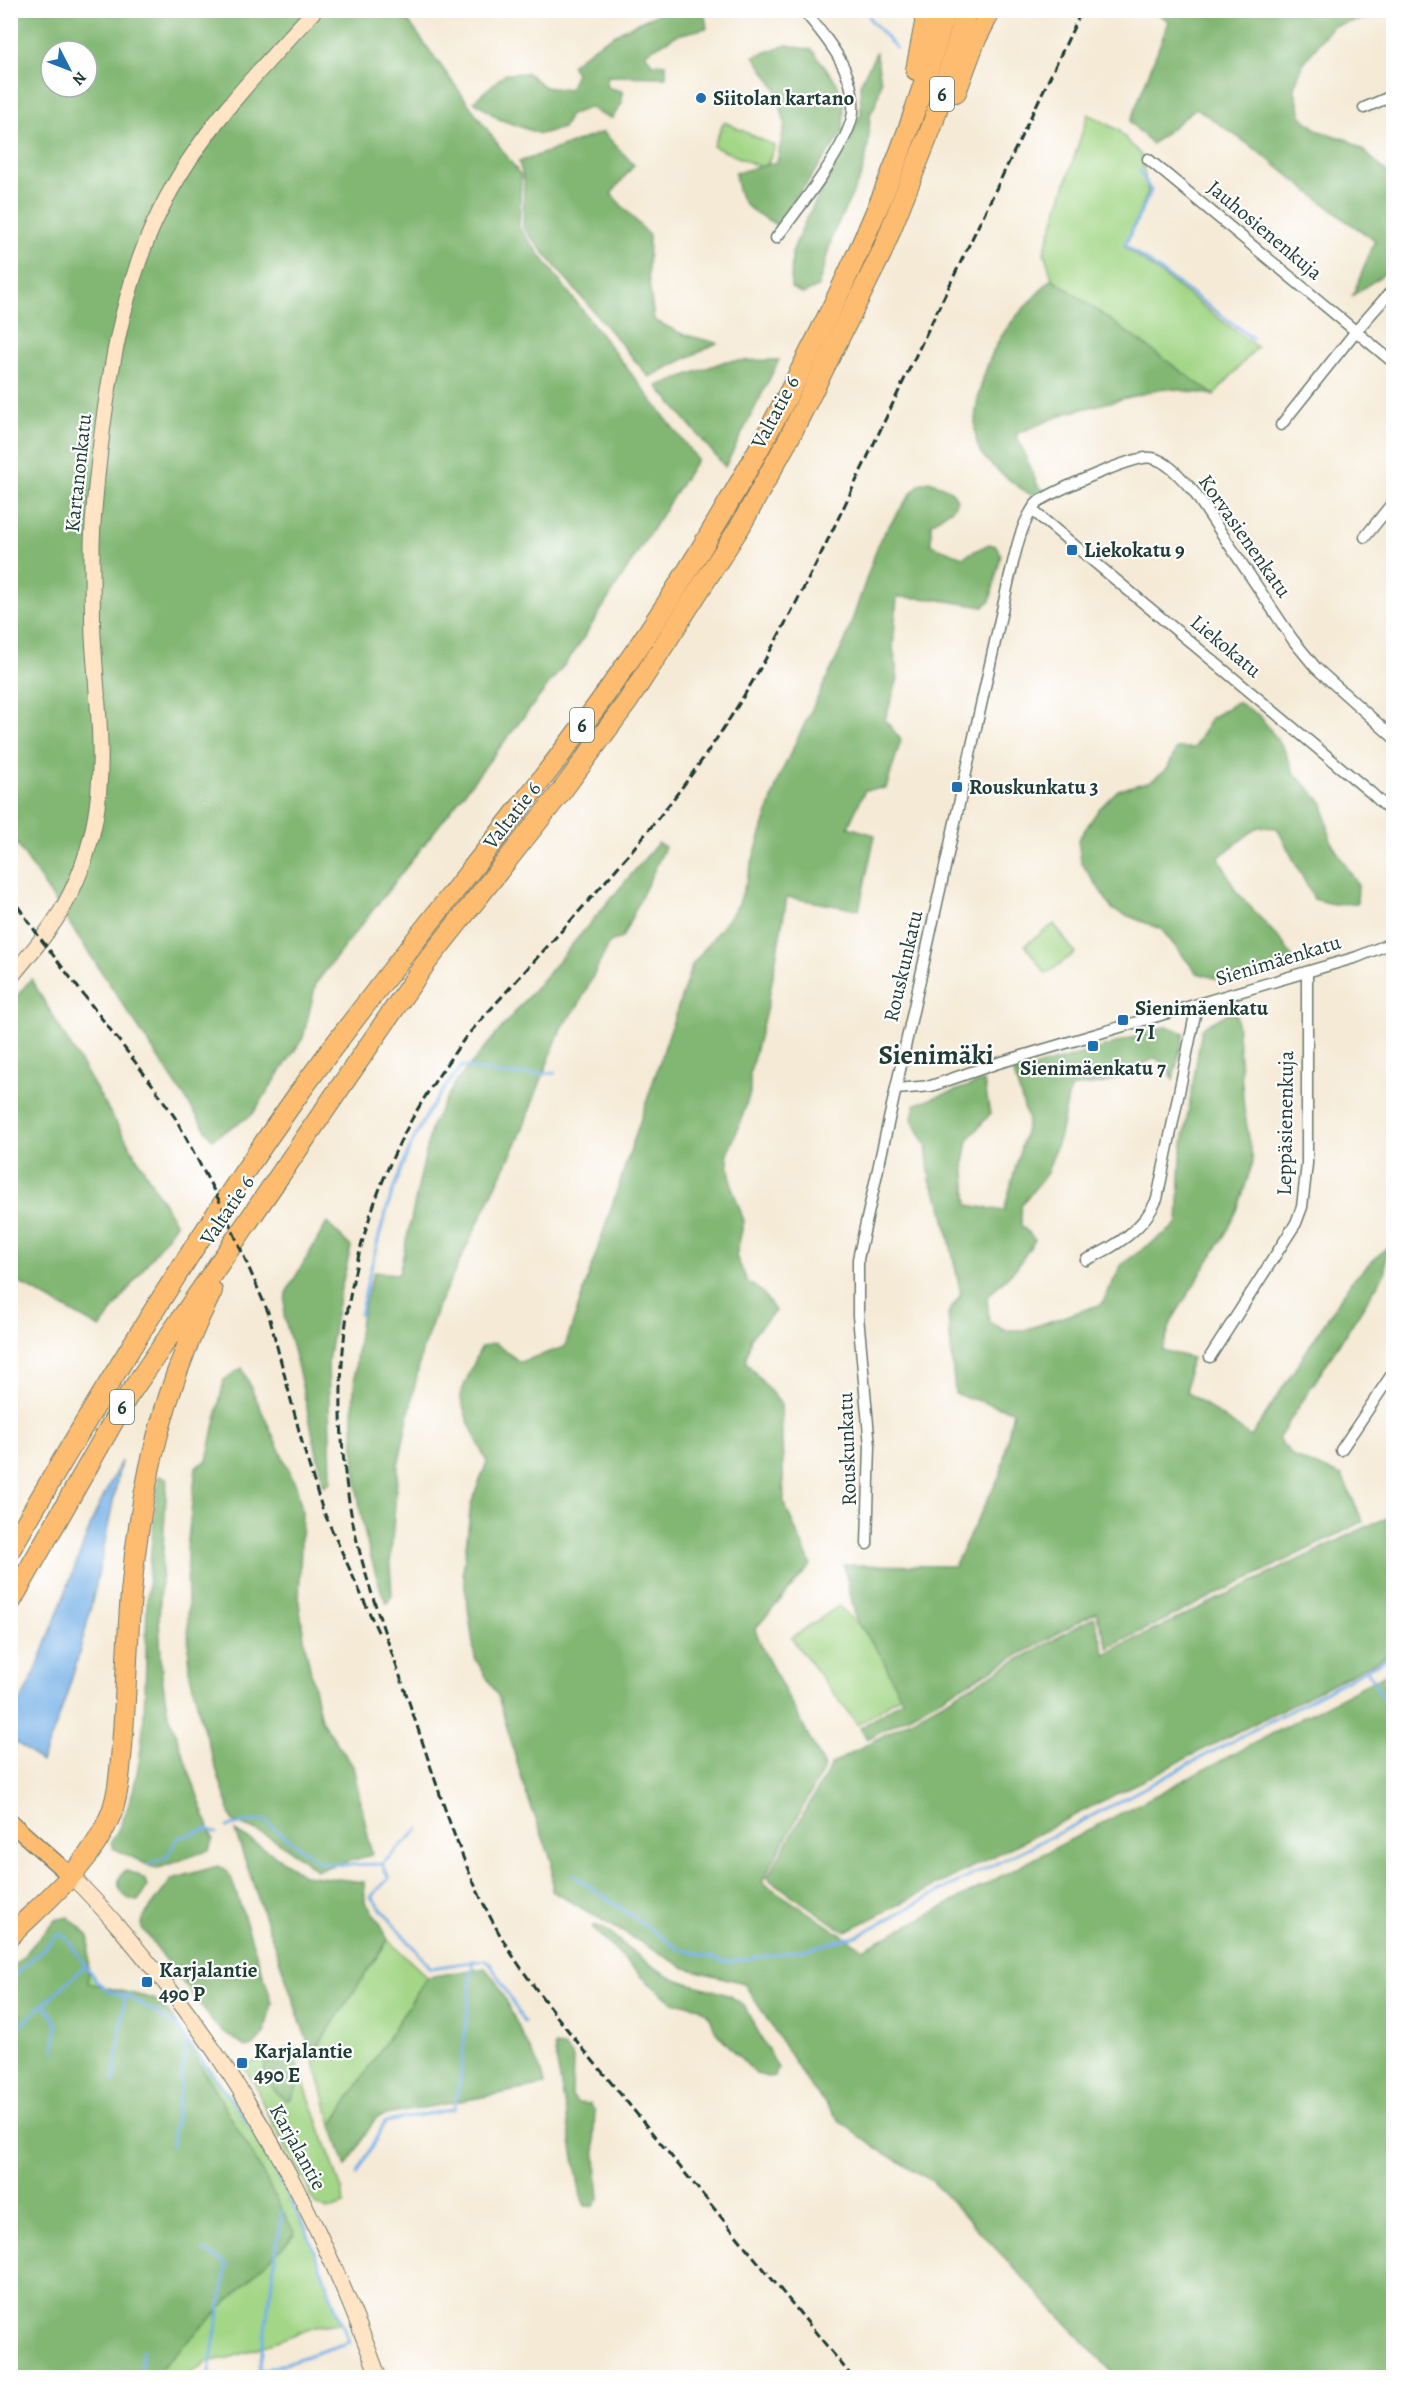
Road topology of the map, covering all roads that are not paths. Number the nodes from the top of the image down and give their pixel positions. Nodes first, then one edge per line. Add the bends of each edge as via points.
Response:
1 (315, 10) edge
2 (803, 10) edge
3 (924, 10) edge
4 (946, 10) edge
5 (967, 10) edge
6 (991, 10) edge
7 (1394, 95) edge
8 (1364, 108) dead end
9 (1148, 159) dead end
10 (912, 176) junction
11 (776, 238) dead end
12 (1394, 288) edge
13 (841, 290) junction
14 (1356, 331) junction
15 (1394, 363) edge
16 (1281, 425) dead end
17 (1394, 501) edge
18 (1032, 510) junction
19 (1365, 537) dead end
20 (1394, 738) edge
21 (1393, 812) edge
22 (1394, 942) edge
23 (1307, 972) junction
24 (10, 978) edge
25 (1197, 1005) junction
26 (896, 1089) junction
27 (248, 1221) junction
28 (1086, 1260) dead end
29 (1210, 1358) dead end
30 (1394, 1371) edge
31 (1341, 1450) dead end
32 (867, 1544) dead end
33 (11, 1550) edge
34 (10, 1603) edge
35 (10, 1822) edge
36 (72, 1877) junction
37 (10, 1936) edge
38 (379, 2378) edge

1 - 24 main road, Kartanonkatu via 251,80 198,149 160,210 135,271 110,383 95,494 93,633 100,729 99,802 86,855 64,906
2 - 11 street via 847,73 853,113 817,184
3 - 13 highway via 919,60 899,128
4 - 13 highway, Valtatie 6 / 6 via 919,100
5 - 10 highway, Valtatie 6 / 6 via 932,126
6 - 10 highway via 975,41 940,135
7 - 8 street
9 - 14 street, Jauhosienenkuja
10 - 27 highway, Valtatie 6 / 6 via 882,254 811,396 741,525 688,609 628,701 561,792 426,964
12 - 14 street
13 - 33 highway, Valtatie 6 / 6 via 771,428 671,595 549,770 354,1019 242,1174 110,1378
14 - 15 street, Jauhosienenkuja
14 - 16 street
17 - 19 street
18 - 20 street, Korvasienenkatu via 1040,501 1101,472 1145,456 1155,458 1179,476 1204,505 1293,640 1316,668
18 - 21 street, Liekokatu
18 - 26 street, Rouskunkatu via 1010,579
22 - 23 street, Sienimäenkatu
23 - 25 street, Sienimäenkatu
23 - 29 street, Leppäsienenkuja via 1307,1164 1302,1207
25 - 26 street, Sienimäenkatu via 931,1086
25 - 28 street via 1157,1199 1132,1233
26 - 32 street, Rouskunkatu via 858,1259 858,1316 871,1456
27 - 34 highway, Valtatie 6 / 6 via 126,1399
27 - 36 highway via 204,1307 171,1387 151,1460 131,1593 118,1786 111,1814
30 - 31 street
35 - 36 main road
36 - 37 highway
36 - 38 main road, Karjalantie via 126,1933 208,2040 260,2121 325,2244

